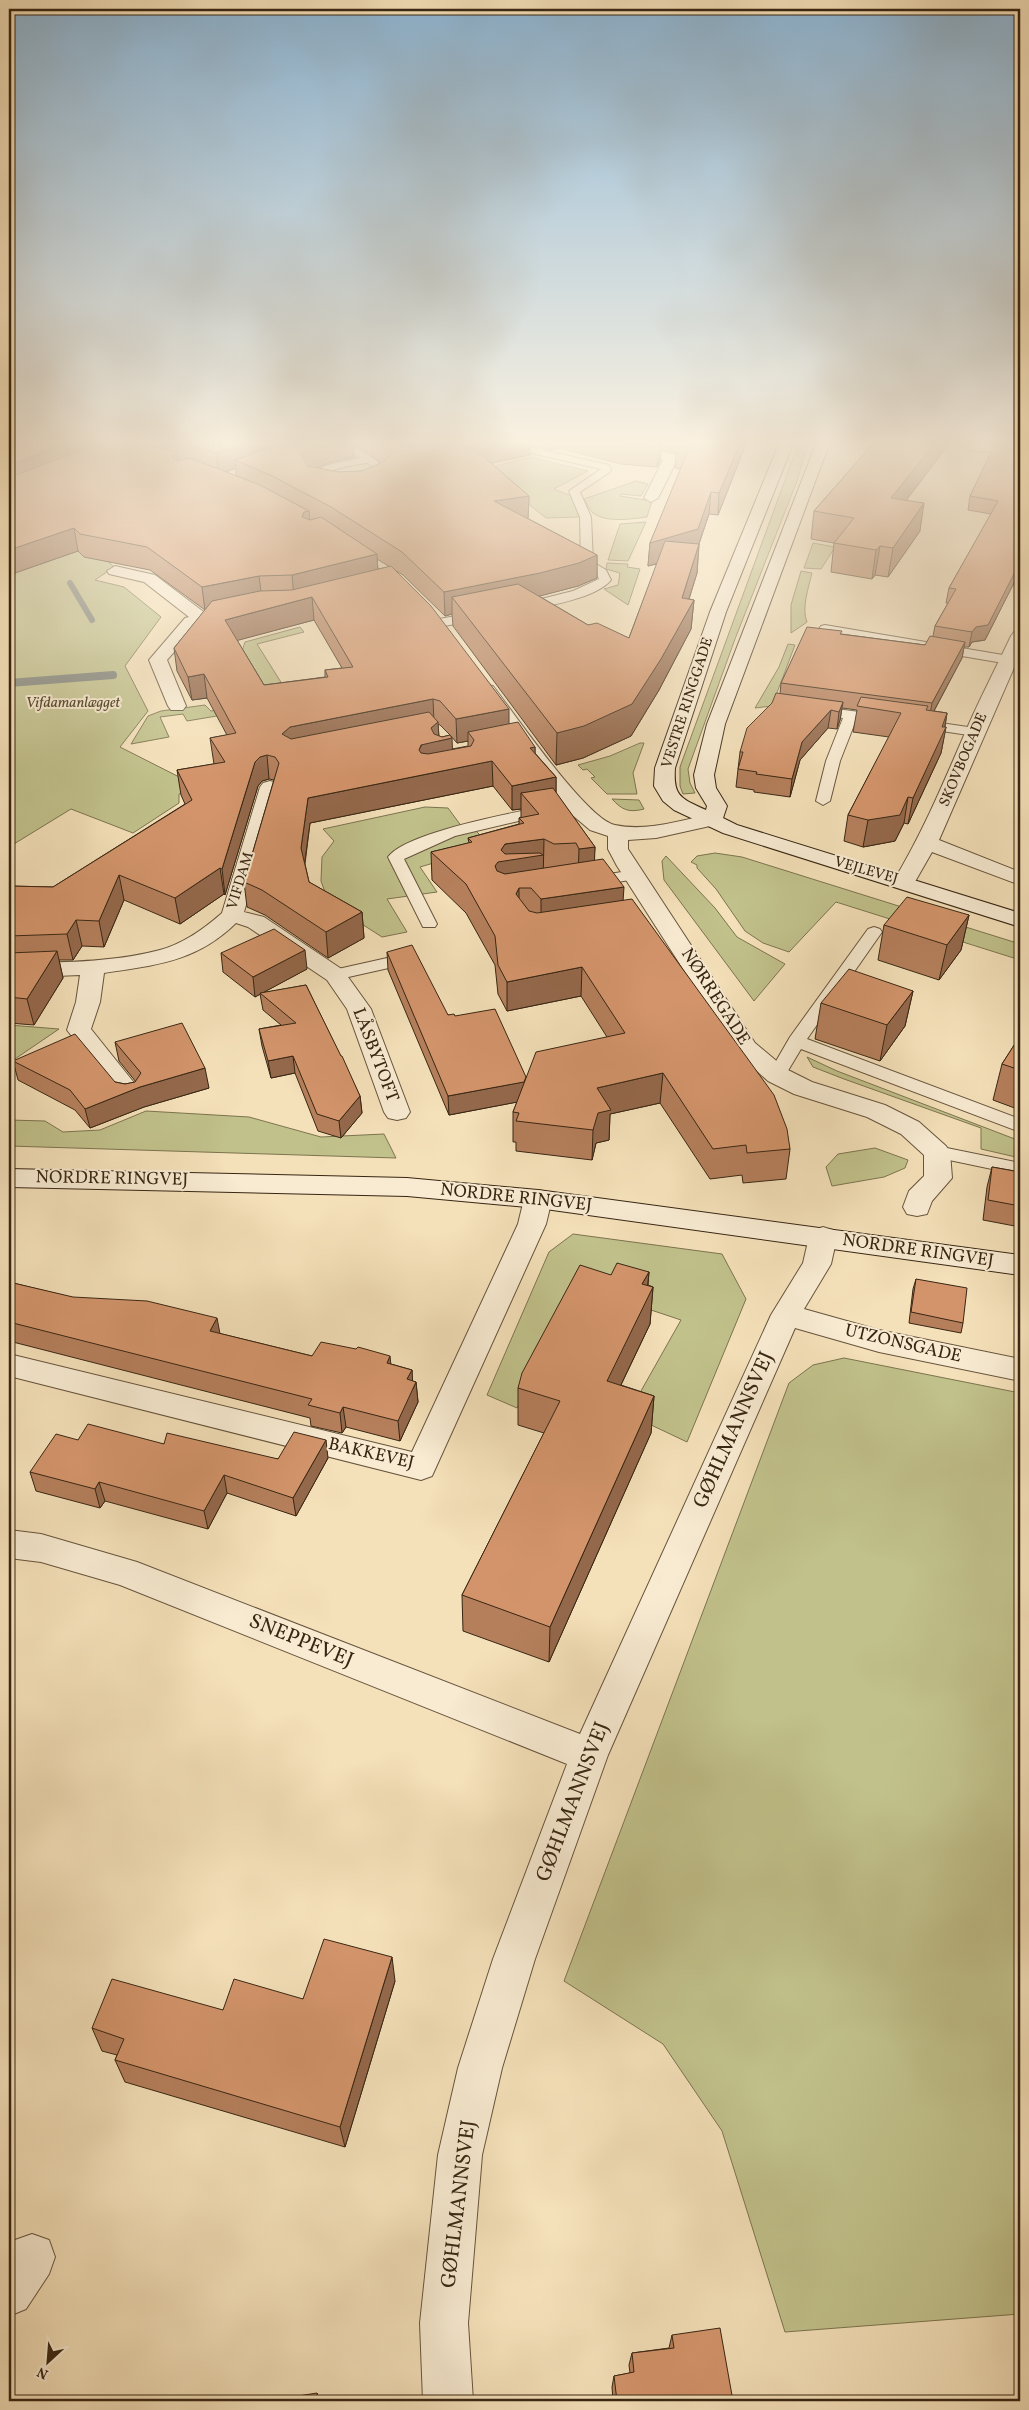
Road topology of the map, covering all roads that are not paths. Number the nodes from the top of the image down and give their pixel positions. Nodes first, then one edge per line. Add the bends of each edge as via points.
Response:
1 (587, 551) edge
2 (742, 551) edge
3 (782, 551) edge
4 (115, 571) dead end
5 (254, 608) edge
6 (426, 610) edge
7 (511, 610) edge
8 (493, 613) edge
9 (202, 619) junction
10 (438, 623) junction
11 (825, 629) edge
12 (1020, 636) edge
13 (450, 638) edge
14 (1011, 669) edge
15 (478, 676) edge
16 (177, 706) dead end
17 (802, 709) edge
18 (851, 715) junction
19 (975, 732) junction
20 (522, 738) junction
21 (503, 742) edge
22 (270, 787) edge
23 (823, 801) dead end
24 (574, 805) junction
25 (712, 820) junction
26 (618, 832) junction
27 (927, 843) junction
28 (631, 871) junction
29 (579, 879) edge
30 (1020, 879) edge
31 (904, 882) junction
32 (232, 915) junction
33 (1020, 920) edge
34 (429, 924) dead end
35 (874, 932) dead end
36 (405, 959) edge
37 (93, 968) junction
38 (9, 971) edge
39 (335, 975) junction
40 (796, 1041) junction
41 (777, 1075) junction
42 (130, 1094) edge
43 (397, 1112) dead end
44 (1020, 1126) edge
45 (937, 1152) junction
46 (1020, 1169) edge
47 (9, 1178) edge
48 (538, 1199) junction
49 (917, 1207) dead end
50 (823, 1237) junction
51 (1020, 1265) edge
52 (786, 1315) junction
53 (9, 1365) edge
54 (1020, 1370) edge
55 (9, 1544) edge
56 (589, 1755) junction
57 (448, 2401) edge

1 - 7 lane via 587,562 602,572 605,580 601,584
2 - 25 street, VESTRE RINGGADE via 718,612 665,768 664,786 670,797 681,806
3 - 25 street, VESTRE RINGGADE via 716,724 704,775 706,788 717,806
4 - 9 street via 148,578
5 - 9 street
6 - 10 street
8 - 10 lane
9 - 16 street via 191,622 158,660
10 - 13 street
11 - 14 lane
12 - 14 street, SKOVBOGADE
14 - 19 street, SKOVBOGADE
15 - 20 street
17 - 18 lane
18 - 19 lane
18 - 23 lane via 833,761
19 - 27 street, SKOVBOGADE
20 - 21 street
20 - 24 street
22 - 32 street, VIFDAM
24 - 26 street via 601,828
24 - 34 lane via 468,828 412,847 396,857
25 - 26 street via 637,834
25 - 31 street, VEJLEVEJ via 743,834
26 - 28 street, NØRREGADE via 618,850
27 - 30 street
27 - 31 street, SKOVBOGADE
28 - 29 lane
28 - 41 street, NØRREGADE via 652,918 746,1048
31 - 33 street, VEJLEVEJ
32 - 37 street, VIFDAM via 215,931 167,956
32 - 39 street, LÅSBYTOFT via 256,922
35 - 40 lane
36 - 39 lane
37 - 38 street, VIFDAM
37 - 42 street via 88,1002 79,1030
39 - 43 street, LÅSBYTOFT via 359,1009
40 - 41 lane
40 - 44 lane
41 - 45 street, NØRREGADE via 803,1088 876,1111 910,1128
45 - 46 lane
45 - 49 street via 938,1178 919,1198
47 - 48 street, NORDRE RINGVEJ via 407,1187
48 - 50 street, NORDRE RINGVEJ
48 - 53 street, BAKKEVEJ via 532,1224 421,1467
50 - 51 street, NORDRE RINGVEJ
50 - 52 street, GØHLMANNSVEJ via 817,1264
52 - 54 street, UTZONSGADE via 878,1341
52 - 56 street, GØHLMANNSVEJ
55 - 56 street, SNEPPEVEJ via 41,1548 125,1572
56 - 57 street, GØHLMANNSVEJ via 514,1959 480,2068 462,2146 444,2323

